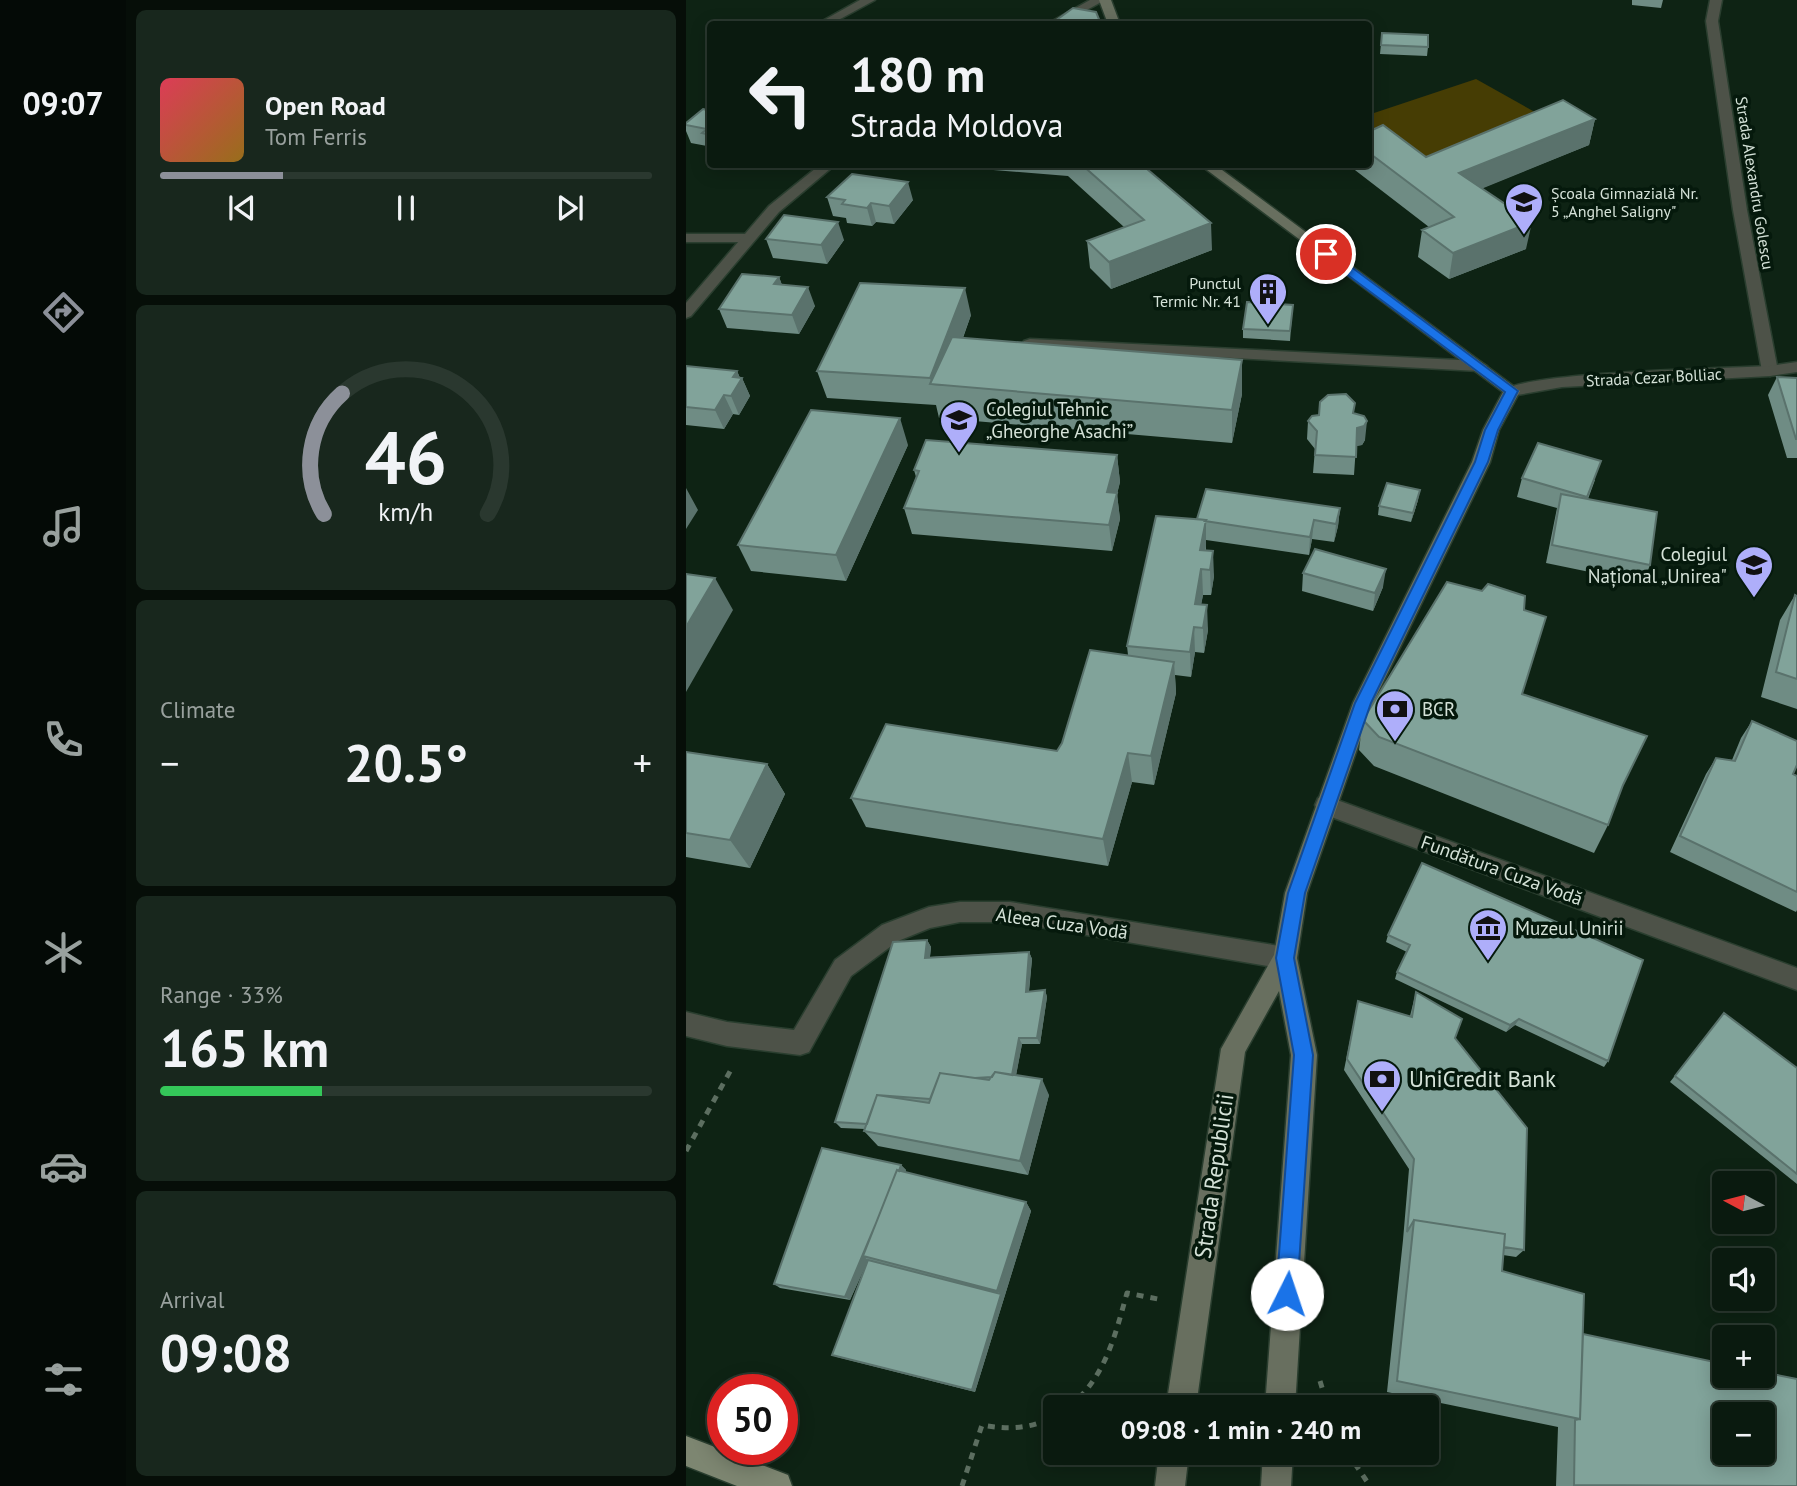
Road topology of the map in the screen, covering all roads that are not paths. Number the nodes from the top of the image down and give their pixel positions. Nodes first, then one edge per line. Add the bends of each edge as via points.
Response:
1 (869, 0) edge
2 (1098, 0) edge
3 (1105, 0) edge
4 (1716, 0) edge
5 (829, 21) edge
6 (1059, 21) edge
7 (1113, 21) edge
8 (825, 168) edge
9 (1210, 168) edge
10 (686, 238) edge
11 (748, 238) junction
12 (686, 313) edge
13 (1019, 343) edge
14 (1479, 366) junction
15 (1797, 367) edge
16 (1770, 371) junction
17 (1512, 391) junction
18 (1326, 805) junction
19 (1285, 958) junction
20 (1797, 979) edge
21 (686, 1024) edge
22 (1183, 1395) edge
23 (1281, 1395) edge
24 (686, 1451) edge
25 (1172, 1465) edge
26 (1277, 1465) edge
27 (777, 1486) edge
28 (1170, 1486) edge
29 (1276, 1486) edge

1 - 5 street
2 - 6 street
3 - 7 main road
4 - 16 street, Strada Alexandru Golescu via 1712,21
8 - 11 street via 793,191
9 - 14 main road
10 - 11 street
11 - 12 street
13 - 14 street
14 - 17 main road
15 - 16 street, Strada Cezar Bolliac
16 - 17 street, Strada Cezar Bolliac via 1562,382
17 - 18 main road, Strada Republicii via 1363,703
18 - 19 main road, Strada Republicii via 1296,893
18 - 20 street, Fundătura Cuza Vodă
19 - 21 street, Aleea Cuza Vodă via 1010,912 960,912 890,933 843,968 800,1042
19 - 22 main road, Strada Republicii via 1233,1049
19 - 23 main road, Strada Republicii via 1304,1055
24 - 27 main road
25 - 28 main road
26 - 29 main road

